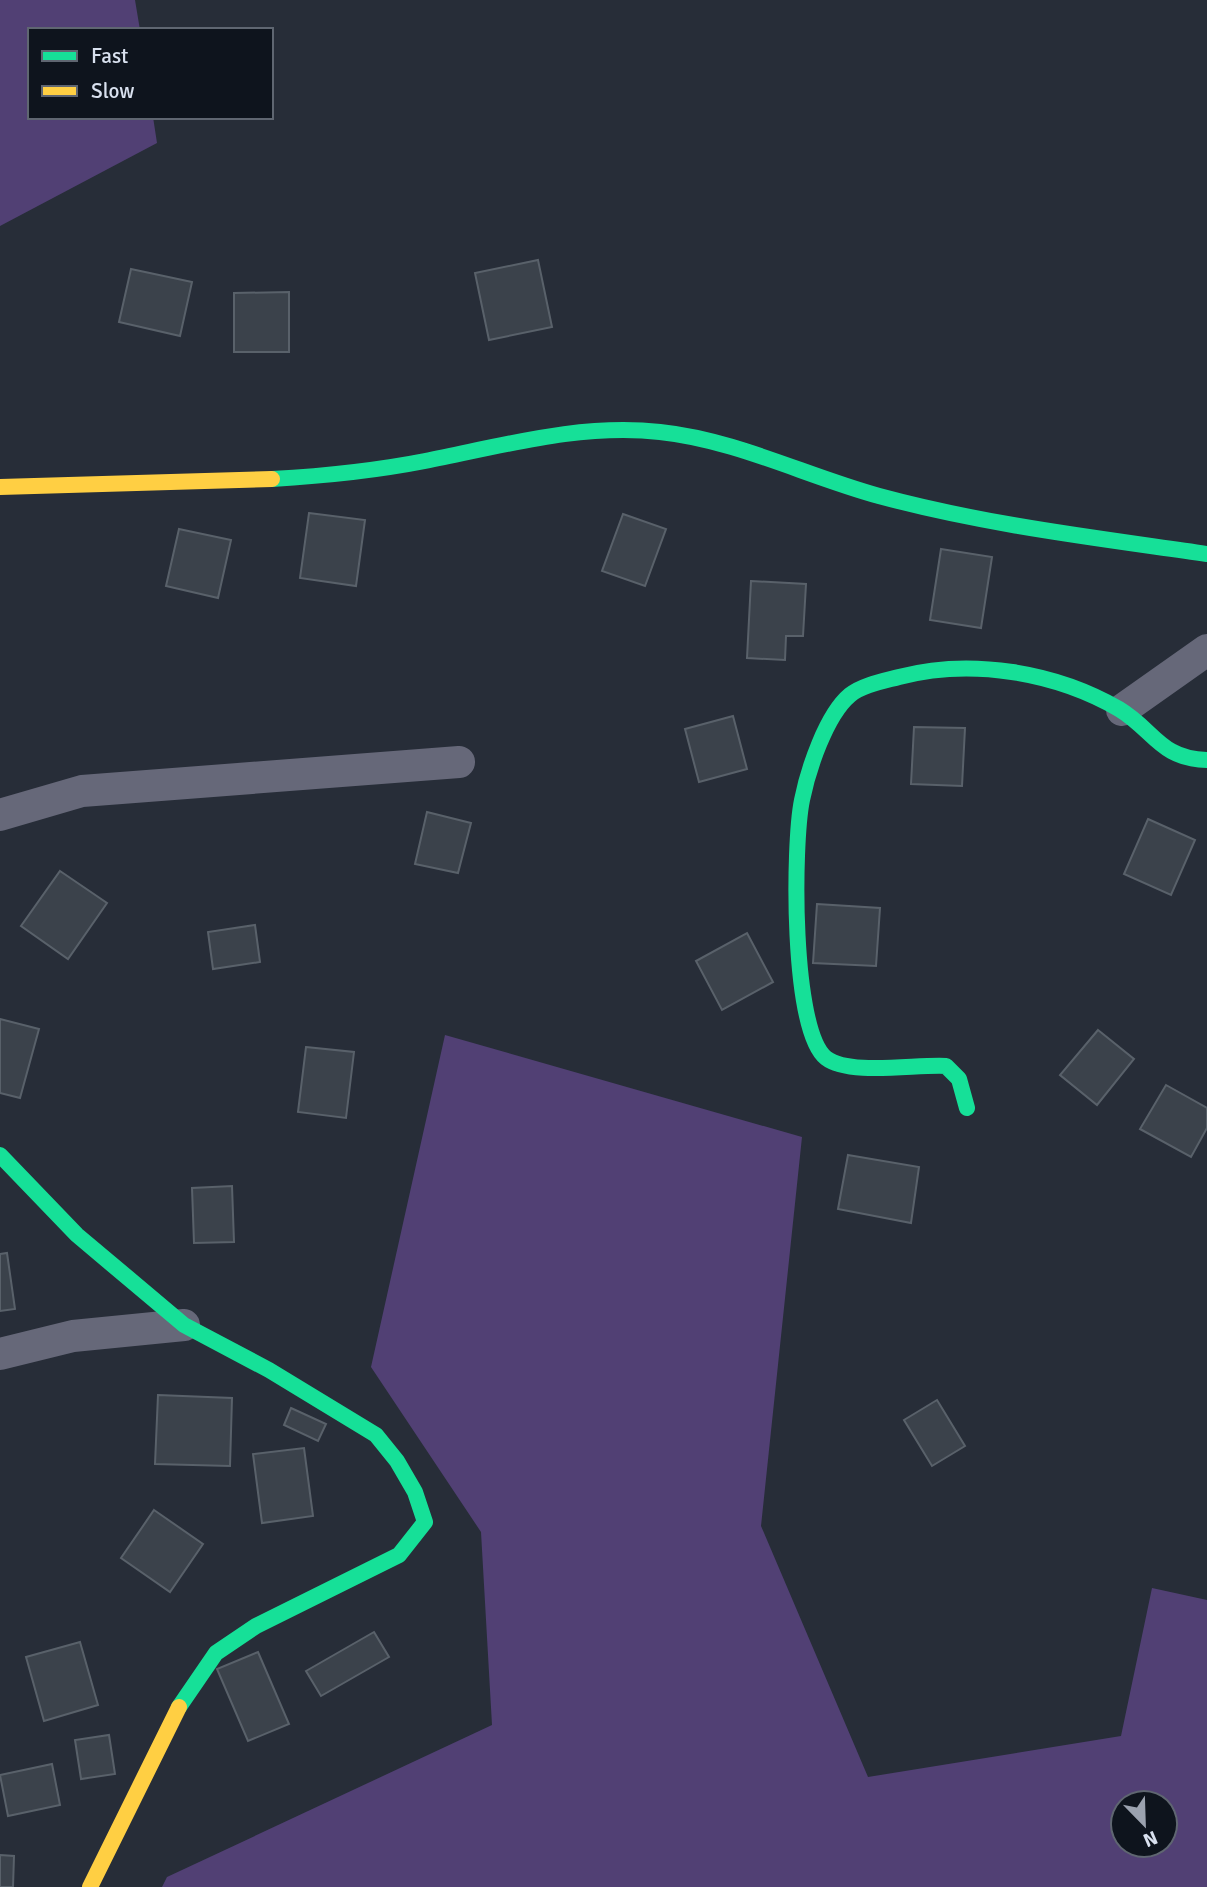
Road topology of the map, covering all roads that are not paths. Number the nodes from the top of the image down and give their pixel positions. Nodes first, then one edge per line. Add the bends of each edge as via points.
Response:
1 (0, 486) edge
2 (1207, 554) edge
3 (1207, 650) edge
4 (1122, 710) junction
5 (1207, 760) edge
6 (459, 762) dead end
7 (0, 815) edge
8 (967, 1108) dead end
9 (0, 1155) edge
10 (184, 1325) junction
11 (0, 1354) edge
12 (90, 1887) edge

1 - 2 street via 218,483 354,473 583,433 660,432 713,442 879,496 1024,527
3 - 4 street
4 - 5 street via 1161,749 1193,761
4 - 8 street via 1075,686 1053,681 980,667 924,670 848,696 813,756 799,824 799,972 813,1043 825,1058 847,1066 946,1066 959,1079
6 - 7 street via 82,791
9 - 10 street via 77,1235
10 - 11 street via 73,1336
10 - 12 street via 376,1435 415,1492 425,1521 399,1555 256,1626 216,1653 176,1711

